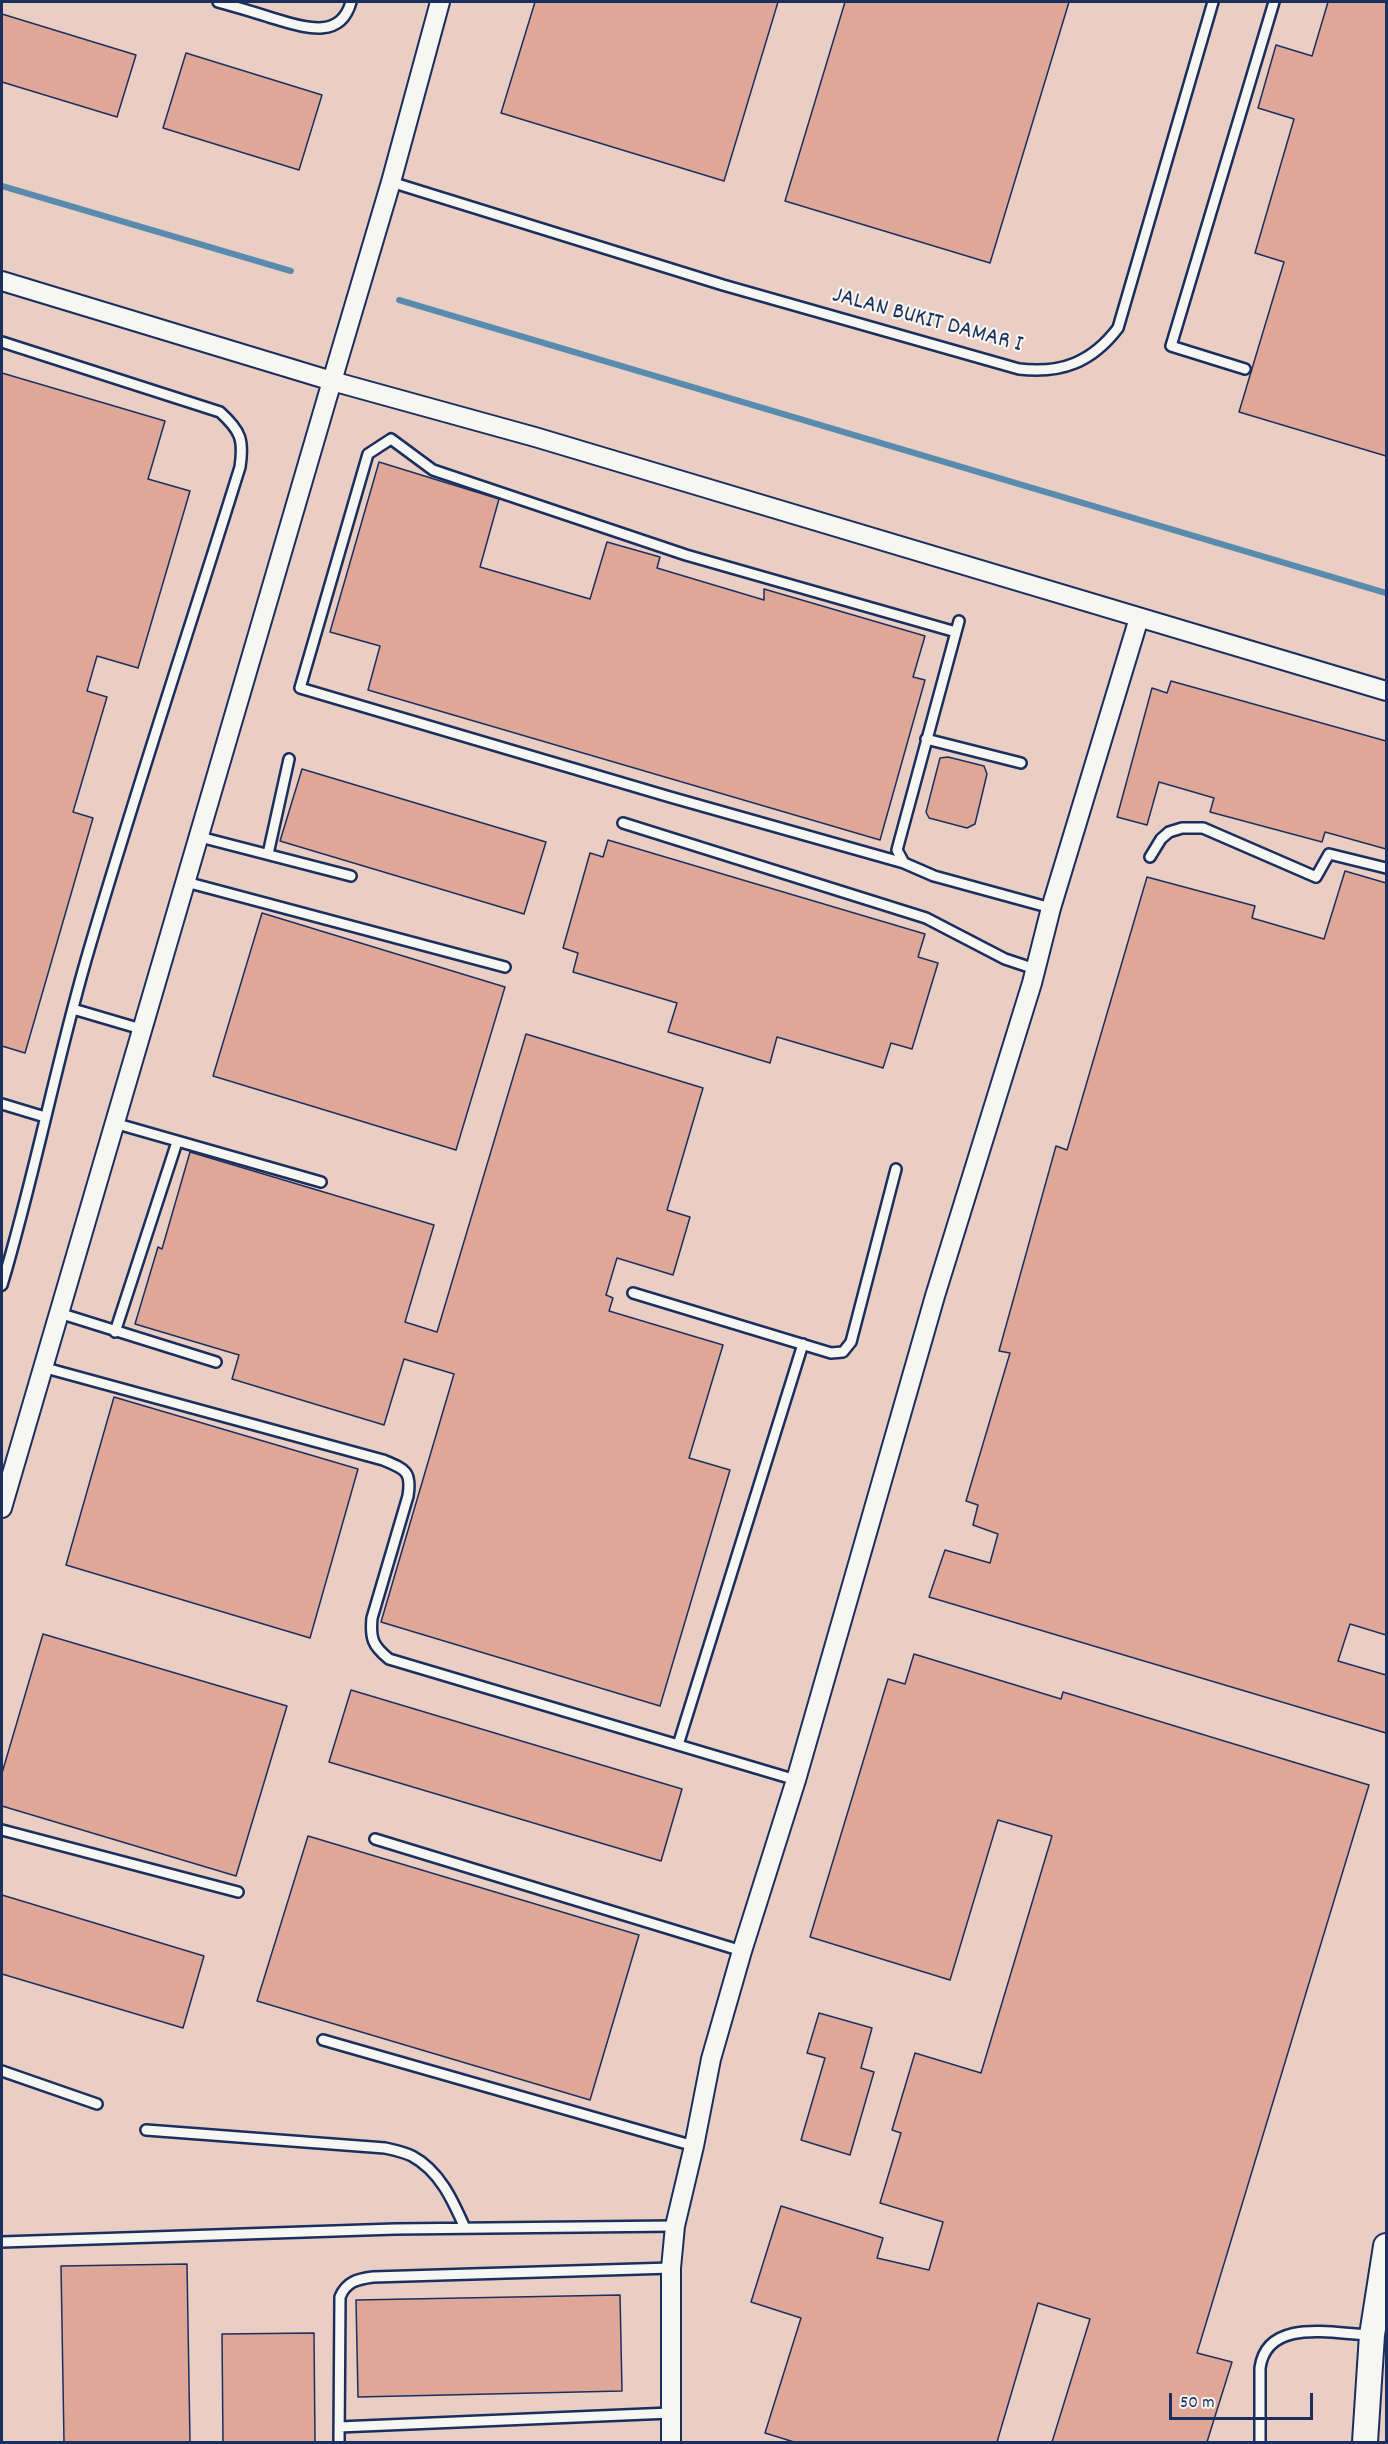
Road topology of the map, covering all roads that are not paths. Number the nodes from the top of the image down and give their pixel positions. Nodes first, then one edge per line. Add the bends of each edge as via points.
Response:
1 (218, 2) edge
2 (351, 2) edge
3 (440, 2) edge
4 (1213, 2) edge
5 (1274, 2) edge
6 (391, 182) junction
7 (2, 281) edge
8 (2, 342) edge
9 (1245, 369) dead end
10 (332, 381) junction
11 (1139, 618) junction
12 (959, 621) dead end
13 (956, 632) junction
14 (1386, 691) edge
15 (926, 738) junction
16 (290, 759) dead end
17 (1022, 763) dead end
18 (623, 823) dead end
19 (200, 837) junction
20 (268, 854) junction
21 (1150, 857) dead end
22 (904, 863) junction
23 (1386, 868) edge
24 (351, 876) dead end
25 (186, 882) junction
26 (1051, 908) junction
27 (505, 967) dead end
28 (1035, 969) junction
29 (73, 1009) junction
30 (141, 1029) junction
31 (2, 1104) edge
32 (45, 1117) junction
33 (114, 1123) junction
34 (177, 1142) junction
35 (896, 1168) dead end
36 (321, 1182) dead end
37 (2, 1285) edge
38 (633, 1293) dead end
39 (59, 1313) junction
40 (115, 1332) junction
41 (803, 1344) junction
42 (216, 1362) dead end
43 (42, 1367) junction
44 (2, 1508) edge
45 (678, 1745) junction
46 (796, 1780) junction
47 (2, 1830) edge
48 (375, 1839) dead end
49 (238, 1892) dead end
50 (742, 1951) junction
51 (322, 2040) dead end
52 (2, 2071) edge
53 (97, 2104) dead end
54 (146, 2130) dead end
55 (694, 2146) junction
56 (675, 2226) junction
57 (465, 2228) junction
58 (2, 2242) edge
59 (1386, 2246) edge
60 (671, 2268) junction
61 (1372, 2336) junction
62 (670, 2413) junction
63 (339, 2427) junction
64 (339, 2442) edge
65 (671, 2442) edge
66 (1260, 2442) edge
67 (1365, 2442) edge

1 - 2 lane via 308,28 335,25 343,20
3 - 6 street
4 - 6 lane, JALAN BUKIT DAMAR I via 1118,328 1092,354 1056,369 1039,371 1008,365 723,285
5 - 9 lane via 1171,346
6 - 10 street
7 - 10 street
8 - 29 lane via 220,412 235,425 241,437 240,467
10 - 11 street via 536,437
10 - 19 street
11 - 14 street
11 - 26 street
12 - 13 lane
13 - 15 lane
13 - 22 lane via 686,555 433,470 391,438 368,454 300,688
15 - 17 lane
15 - 22 lane via 897,850
16 - 20 lane
18 - 28 lane via 926,918 1005,959
19 - 20 lane
19 - 25 street
20 - 24 lane
21 - 23 lane via 1169,832 1203,828 1316,877 1329,854
22 - 26 lane via 934,876
25 - 27 lane
25 - 30 street
26 - 28 street
28 - 46 street via 935,1296
29 - 30 lane
29 - 32 lane
30 - 33 street
31 - 32 lane
32 - 37 lane
33 - 34 lane
33 - 39 street
34 - 36 lane
34 - 40 lane
35 - 41 lane via 851,1341 843,1352 831,1353
38 - 41 lane
39 - 40 lane
39 - 43 street
40 - 42 lane
41 - 45 lane
43 - 44 street
43 - 45 lane via 399,1466 410,1482 372,1618 376,1649 389,1659
45 - 46 lane
46 - 50 street
47 - 49 lane
48 - 50 lane
50 - 55 street via 711,2059
51 - 55 lane
52 - 53 lane
54 - 57 lane via 385,2148 413,2156 437,2176
55 - 56 street
56 - 57 lane
56 - 60 street
57 - 58 lane
59 - 61 street
60 - 62 street
60 - 63 lane via 354,2280 340,2297
61 - 66 lane via 1291,2332 1270,2344 1260,2368
61 - 67 street
62 - 63 lane
62 - 65 street
63 - 64 lane

